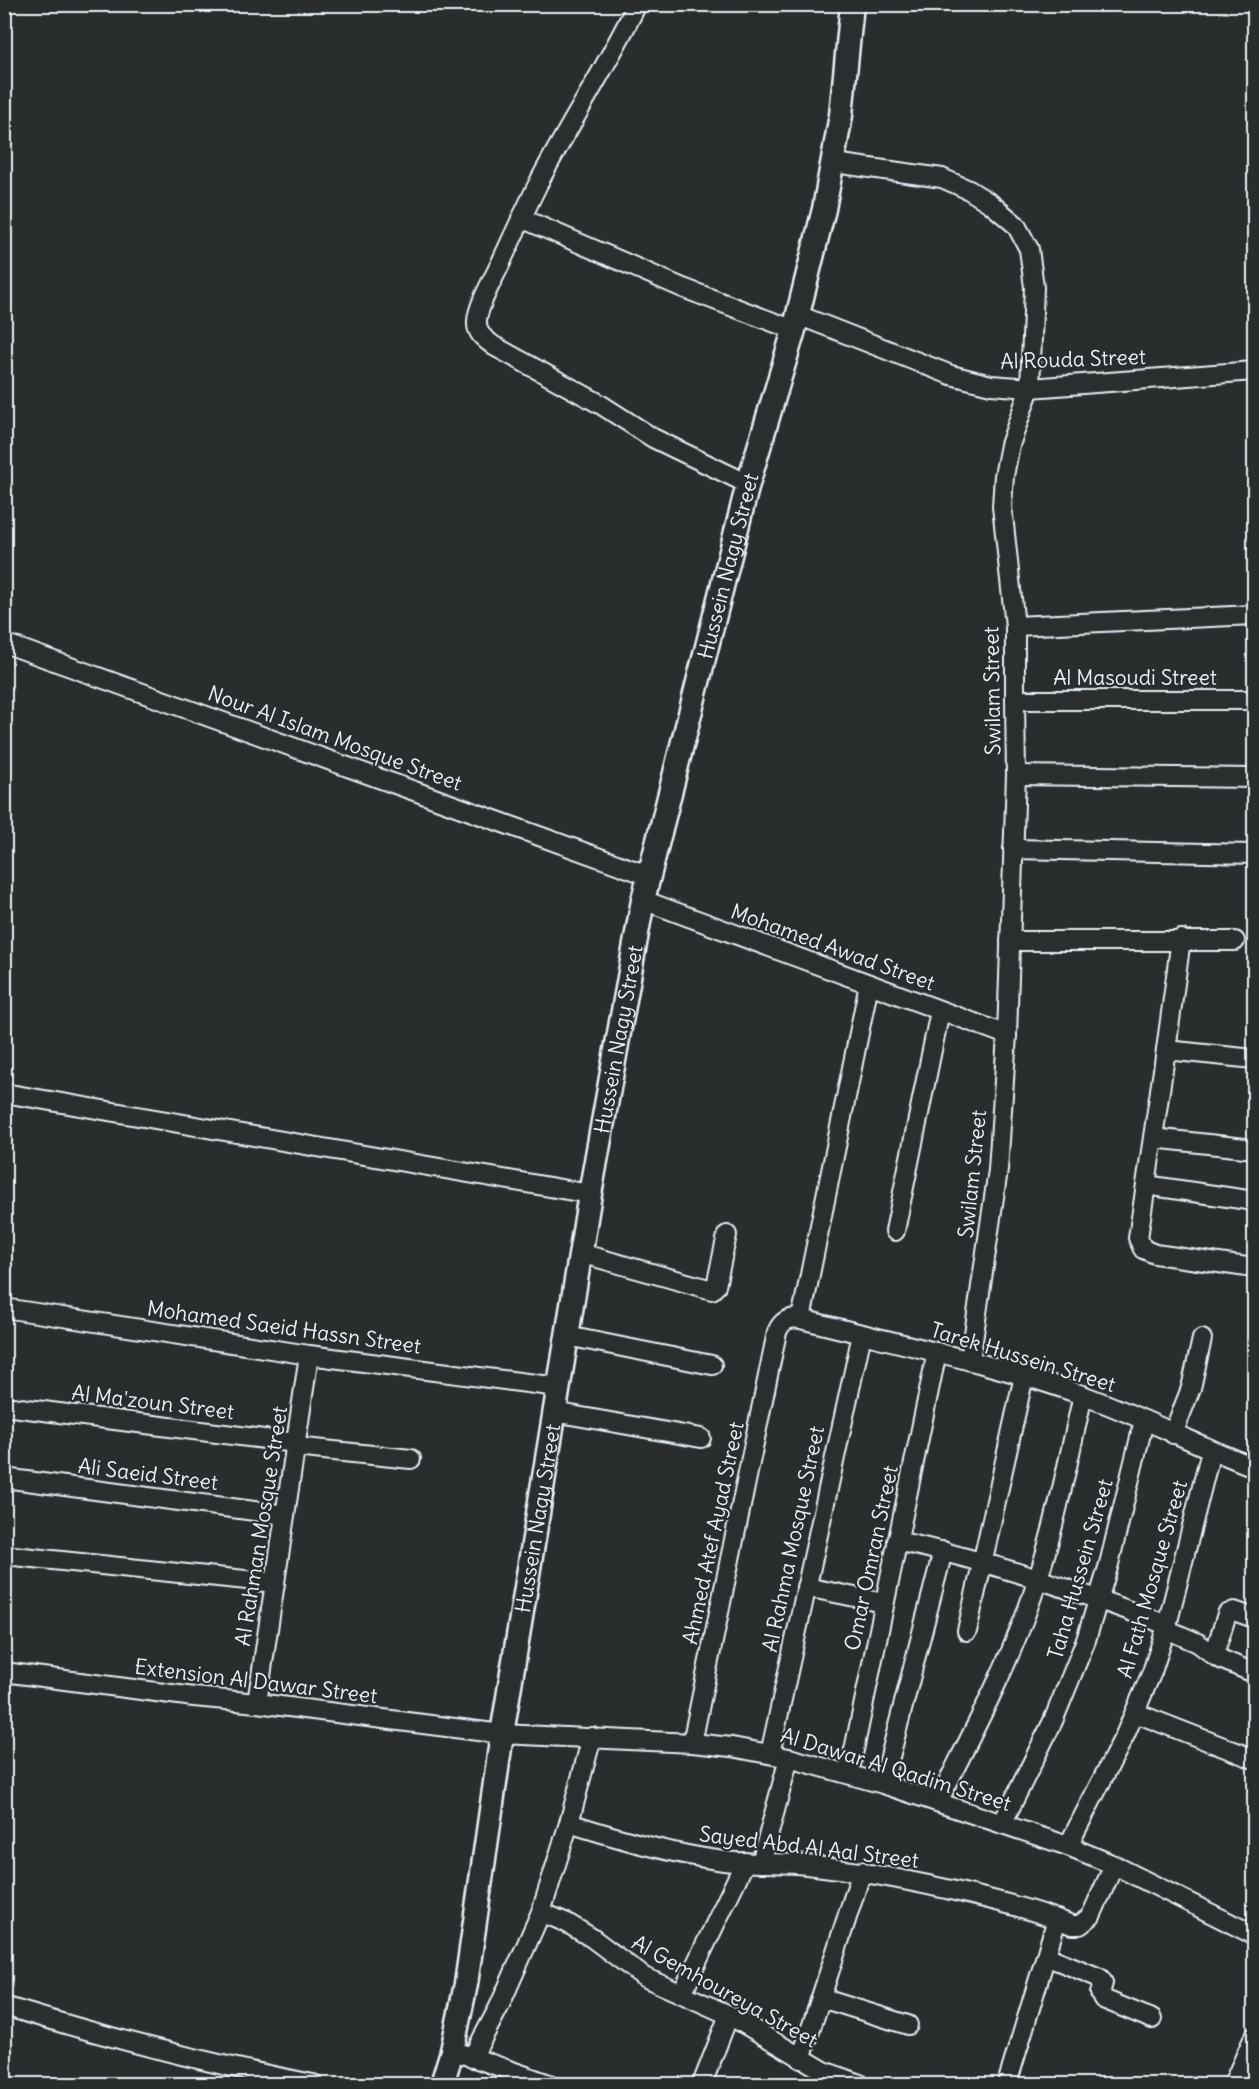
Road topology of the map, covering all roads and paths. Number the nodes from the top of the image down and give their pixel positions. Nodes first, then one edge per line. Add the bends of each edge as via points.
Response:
1 (637, 4) edge
2 (852, 4) edge
3 (834, 163) junction
4 (522, 218) junction
5 (796, 322) junction
6 (1254, 371) edge
7 (1029, 388) junction
8 (748, 484) junction
9 (1254, 615) edge
10 (1015, 626) junction
11 (4, 643) edge
12 (1016, 700) junction
13 (1254, 700) edge
14 (1016, 775) junction
15 (1254, 778) edge
16 (1013, 849) junction
17 (1254, 854) edge
18 (650, 876) junction
19 (644, 900) junction
20 (1181, 939) junction
21 (1235, 940) dead end
22 (1010, 941) junction
23 (869, 984) junction
24 (940, 1011) junction
25 (1007, 1035) junction
26 (1166, 1050) junction
27 (1254, 1059) edge
28 (4, 1093) edge
29 (1153, 1138) junction
30 (1254, 1149) edge
31 (1146, 1185) junction
32 (590, 1194) junction
33 (1254, 1201) edge
34 (895, 1231) dead end
35 (727, 1235) dead end
36 (580, 1253) junction
37 (1254, 1268) edge
38 (4, 1308) edge
39 (801, 1319) junction
40 (862, 1334) junction
41 (567, 1336) junction
42 (1202, 1339) dead end
43 (937, 1352) junction
44 (309, 1355) junction
45 (970, 1361) junction
46 (712, 1365) dead end
47 (1024, 1376) junction
48 (558, 1387) junction
49 (1083, 1395) junction
50 (4, 1406) edge
51 (554, 1412) junction
52 (1144, 1421) junction
53 (1173, 1434) junction
54 (701, 1438) dead end
55 (296, 1445) junction
56 (1211, 1451) junction
57 (411, 1459) dead end
58 (1254, 1467) edge
59 (4, 1478) edge
60 (285, 1515) junction
61 (897, 1541) junction
62 (944, 1551) junction
63 (4, 1555) edge
64 (982, 1562) junction
65 (1038, 1578) junction
66 (275, 1583) junction
67 (806, 1587) junction
68 (1099, 1599) junction
69 (884, 1603) junction
70 (1254, 1618) edge
71 (1166, 1627) junction
72 (967, 1631) dead end
73 (1214, 1655) junction
74 (4, 1672) edge
75 (1254, 1673) edge
76 (257, 1703) junction
77 (1136, 1713) junction
78 (502, 1734) junction
79 (592, 1737) junction
80 (692, 1743) junction
81 (770, 1754) junction
82 (789, 1758) junction
83 (1254, 1759) edge
84 (849, 1774) junction
85 (883, 1784) junction
86 (938, 1802) junction
87 (569, 1823) junction
88 (1002, 1824) junction
89 (1068, 1846) junction
90 (753, 1863) junction
91 (1114, 1865) junction
92 (862, 1871) junction
93 (541, 1912) junction
94 (1057, 1919) junction
95 (1254, 1935) edge
96 (1046, 1956) junction
97 (682, 1993) junction
98 (821, 1998) junction
99 (4, 2006) edge
100 (729, 2014) junction
101 (1152, 2019) dead end
102 (908, 2025) dead end
103 (1254, 2037) edge
104 (462, 2054) junction
105 (801, 2059) junction
106 (1243, 2075) edge
107 (313, 2085) edge
108 (442, 2085) edge
109 (549, 2085) edge
110 (702, 2085) edge
111 (860, 2085) edge
112 (1007, 2085) edge

1 - 4 street
2 - 3 street, Hussein Nagy Street
3 - 5 street, Hussein Nagy Street
3 - 7 street, Swilam Street via 942,178 990,203 1016,225 1029,249 1034,287
4 - 5 street, Al Rouda Street via 683,288
4 - 8 street via 477,320 483,338 653,438
5 - 7 street, Al Rouda Street via 951,375 991,385
5 - 8 street, Hussein Nagy Street
6 - 7 street, Al Rouda Street
7 - 10 street, Swilam Street via 1010,445 1002,506
8 - 18 street, Hussein Nagy Street
9 - 10 street
10 - 12 street, Swilam Street
11 - 18 street, Nour Al Islam Mosque Street
12 - 13 street, Al Masoudi Street
12 - 14 street, Swilam Street
14 - 15 street
14 - 16 street, Swilam Street
16 - 17 street
16 - 22 street, Swilam Street
18 - 19 street, Hussein Nagy Street
19 - 23 street, Mohamed Awad Street
19 - 32 street, Hussein Nagy Street
20 - 21 street
20 - 22 street
20 - 26 street
22 - 25 street, Swilam Street
23 - 24 street, Mohamed Awad Street
23 - 39 street
24 - 25 street, Mohamed Awad Street
24 - 34 street
25 - 45 street, Swilam Street via 998,1170
26 - 27 street
26 - 29 street
28 - 32 street
29 - 30 street
29 - 31 street
31 - 33 street
31 - 37 street via 1138,1238 1143,1249
32 - 36 street, Hussein Nagy Street
35 - 36 street via 712,1290
36 - 41 street, Hussein Nagy Street
38 - 44 street, Mohamed Saeid Hassn Street
39 - 40 street, Tarek Hussein Street
39 - 80 street, Ahmed Atef Ayad Street via 786,1320 777,1332
40 - 43 street, Tarek Hussein Street
40 - 67 street, Al Rahma Mosque Street
41 - 46 street
41 - 48 street, Hussein Nagy Street
42 - 53 street via 1191,1388
43 - 45 street, Tarek Hussein Street
43 - 61 street, Omar Omran Street
44 - 48 street, Mohamed Saeid Hassn Street
44 - 55 street, Al Rahman Mosque Street
45 - 47 street, Tarek Hussein Street
47 - 49 street, Tarek Hussein Street
47 - 64 street
48 - 51 street, Hussein Nagy Street
49 - 52 street, Tarek Hussein Street
49 - 65 street
50 - 55 street, Al Ma'zoun Street
51 - 54 street
51 - 78 street, Hussein Nagy Street
52 - 53 street, Tarek Hussein Street
52 - 68 street, Taha Hussein Street
53 - 56 street, Tarek Hussein Street
55 - 57 street, Al Ma'zoun Street
55 - 60 street, Al Rahman Mosque Street
56 - 58 street, Tarek Hussein Street
56 - 71 street, Al Fath Mosque Street
59 - 60 street, Ali Saeid Street
60 - 66 street, Al Rahman Mosque Street
61 - 62 street
61 - 69 street, Omar Omran Street
62 - 64 street
62 - 85 street
63 - 66 street
64 - 65 street
64 - 72 street
65 - 68 street
65 - 86 street via 1011,1652
66 - 76 street, Al Rahman Mosque Street
67 - 69 street
67 - 81 street, Al Rahma Mosque Street
68 - 71 street
68 - 88 street, Taha Hussein Street via 1066,1691
69 - 84 street, Omar Omran Street
70 - 73 street via 1234,1611 1227,1614
71 - 73 street
71 - 77 street, Al Fath Mosque Street
73 - 75 street
74 - 76 street, Extension Al Dawar Street
76 - 78 street, Extension Al Dawar Street
77 - 83 street
77 - 89 street, Al Fath Mosque Street
78 - 79 street, Al Dawar Al Qadim Street
78 - 104 street, Hussein Nagy Street via 466,1984
79 - 80 street, Al Dawar Al Qadim Street
79 - 87 street
80 - 81 street, Al Dawar Al Qadim Street
81 - 82 street, Al Dawar Al Qadim Street
82 - 84 street, Al Dawar Al Qadim Street
82 - 90 street
84 - 85 street, Al Dawar Al Qadim Street
85 - 86 street, Al Dawar Al Qadim Street
86 - 88 street, Al Dawar Al Qadim Street
87 - 90 street, Sayed Abd Al Aal Street via 681,1853
87 - 93 street
88 - 89 street, Al Dawar Al Qadim Street
89 - 91 street, Al Dawar Al Qadim Street
90 - 92 street, Sayed Abd Al Aal Street
90 - 97 street
91 - 94 street, Sayed Abd Al Aal Street via 1086,1921 1072,1925
91 - 95 street, Al Dawar Al Qadim Street
92 - 94 street, Sayed Abd Al Aal Street via 1001,1902
92 - 98 street
93 - 97 street, Al Gemhoureya Street via 592,1938 644,1977
93 - 104 street via 499,2007
94 - 96 street
96 - 101 street via 1100,1978 1103,1999
96 - 112 street
97 - 100 street, Al Gemhoureya Street
98 - 102 street
98 - 105 street
99 - 107 street via 136,2043
100 - 105 street, Al Gemhoureya Street
100 - 110 street
103 - 106 street
104 - 108 street, Hussein Nagy Street
104 - 109 street
105 - 111 street, Al Gemhoureya Street

